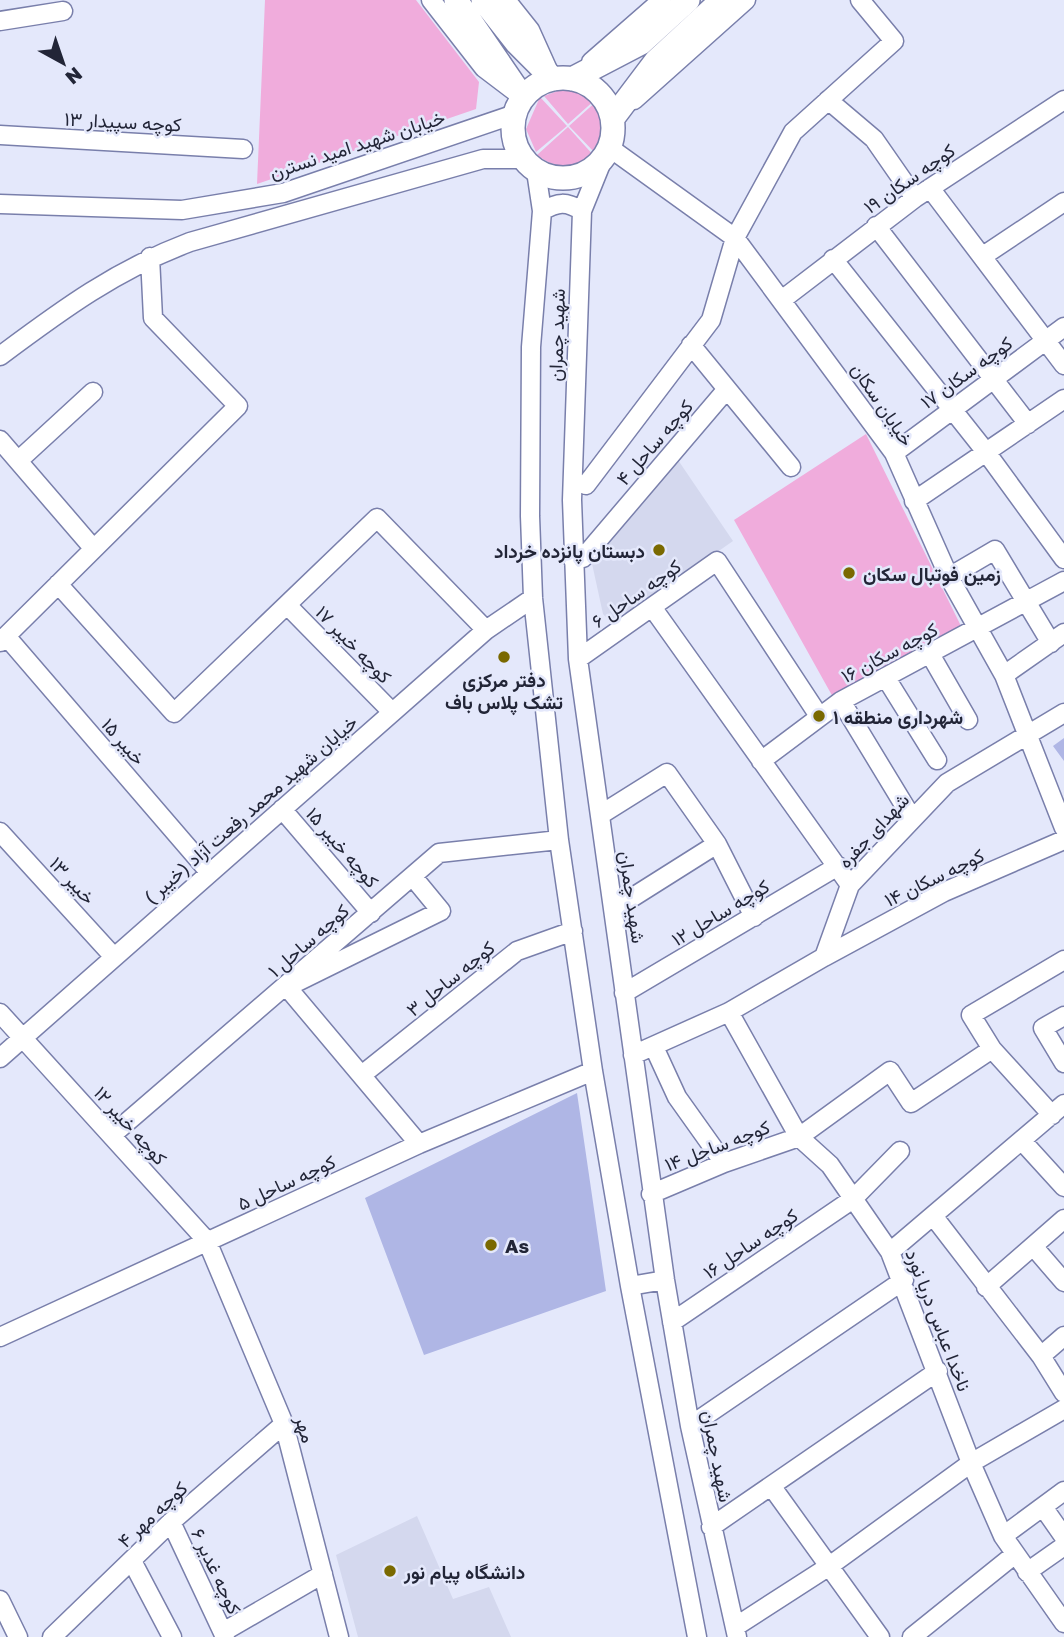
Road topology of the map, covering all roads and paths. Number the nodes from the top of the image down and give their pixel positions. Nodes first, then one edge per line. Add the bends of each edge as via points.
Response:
1 (431, 0) edge
2 (456, 0) edge
3 (483, 0) edge
4 (506, 0) edge
5 (662, 0) edge
6 (688, 0) edge
7 (722, 0) edge
8 (747, 0) edge
9 (860, 0) edge
10 (63, 11) dead end
11 (0, 21) edge
12 (562, 79) junction
13 (828, 100) junction
14 (1064, 100) edge
15 (519, 106) junction
16 (613, 118) junction
17 (0, 135) edge
18 (243, 149) dead end
19 (606, 153) junction
20 (530, 165) junction
21 (284, 193) junction
22 (923, 193) junction
23 (1064, 202) edge
24 (0, 204) edge
25 (542, 211) junction
26 (582, 211) junction
27 (289, 214) junction
28 (876, 226) junction
29 (735, 238) junction
30 (983, 256) junction
31 (150, 257) junction
32 (833, 259) junction
33 (783, 299) junction
34 (1064, 327) edge
35 (1046, 340) junction
36 (691, 345) junction
37 (0, 356) edge
38 (1064, 365) edge
39 (994, 378) junction
40 (727, 389) junction
41 (93, 392) dead end
42 (1064, 399) edge
43 (951, 408) junction
44 (1028, 424) junction
45 (2, 445) edge
46 (986, 452) junction
47 (894, 453) junction
48 (19, 460) junction
49 (791, 467) dead end
50 (586, 485) dead end
51 (914, 501) junction
52 (93, 548) junction
53 (1064, 559) edge
54 (573, 560) junction
55 (949, 577) junction
56 (1064, 581) edge
57 (58, 584) junction
58 (533, 598) junction
59 (1026, 602) junction
60 (286, 605) junction
61 (652, 607) junction
62 (980, 628) junction
63 (486, 630) junction
64 (1057, 638) edge
65 (3, 639) edge
66 (930, 654) junction
67 (578, 659) junction
68 (1004, 675) junction
69 (886, 678) junction
70 (841, 701) junction
71 (392, 712) junction
72 (1064, 713) edge
73 (819, 716) junction
74 (968, 720) dead end
75 (1029, 734) junction
76 (937, 760) dead end
77 (761, 761) junction
78 (282, 809) junction
79 (600, 815) junction
80 (912, 818) junction
81 (1062, 818) edge
82 (0, 832) edge
83 (559, 839) junction
84 (1064, 840) edge
85 (716, 844) junction
86 (838, 866) junction
87 (210, 873) junction
88 (413, 877) junction
89 (850, 885) junction
90 (614, 909) junction
91 (372, 913) junction
92 (754, 917) junction
93 (573, 931) junction
94 (114, 957) junction
95 (824, 957) junction
96 (1064, 960) edge
97 (287, 987) junction
98 (624, 993) junction
99 (729, 1012) junction
100 (0, 1013) edge
101 (1064, 1016) edge
102 (22, 1038) junction
103 (654, 1047) junction
104 (992, 1049) junction
105 (633, 1055) junction
106 (0, 1058) edge
107 (1064, 1063) edge
108 (593, 1071) junction
109 (363, 1074) junction
110 (1058, 1110) edge
111 (112, 1135) junction
112 (799, 1137) junction
113 (1023, 1142) junction
114 (419, 1144) junction
115 (900, 1152) dead end
116 (724, 1163) junction
117 (1064, 1187) edge
118 (651, 1194) junction
119 (853, 1199) junction
120 (934, 1217) junction
121 (1064, 1219) edge
122 (208, 1241) junction
123 (1034, 1246) junction
124 (890, 1252) junction
125 (664, 1280) junction
126 (904, 1280) junction
127 (1064, 1283) edge
128 (630, 1286) junction
129 (986, 1287) junction
130 (672, 1322) junction
131 (1064, 1336) edge
132 (0, 1337) edge
133 (1041, 1356) junction
134 (938, 1371) junction
135 (1064, 1394) edge
136 (1064, 1409) edge
137 (284, 1424) junction
138 (690, 1426) junction
139 (971, 1463) junction
140 (772, 1487) junction
141 (1064, 1491) edge
142 (1043, 1507) junction
143 (171, 1522) junction
144 (711, 1527) junction
145 (1003, 1536) junction
146 (1064, 1537) edge
147 (1064, 1546) edge
148 (1014, 1555) junction
149 (132, 1562) junction
150 (828, 1567) junction
151 (1027, 1572) junction
152 (323, 1574) junction
153 (0, 1600) edge
154 (1061, 1611) edge
155 (736, 1632) edge
156 (224, 1634) edge
157 (693, 1635) edge
158 (17, 1637) edge
159 (52, 1637) edge
160 (172, 1637) edge
161 (340, 1637) edge
162 (880, 1637) edge
163 (912, 1637) edge

1 - 15 street
2 - 15 main road
3 - 12 main road via 516,42
4 - 12 street
5 - 12 street
6 - 12 main road via 641,43
7 - 16 main road via 656,61
8 - 16 street
9 - 13 street via 894,41
10 - 11 street
12 - 15 main road via 536,86
12 - 16 main road via 598,92
13 - 22 street via 874,139
13 - 29 street via 793,132
14 - 22 street, کوچه سکان ۱۹
15 - 20 main road via 514,141
15 - 21 street, خیابان شهید امید نسترن
16 - 19 main road
17 - 18 street, کوچه سپیدار ۱۳
19 - 20 main road via 589,171 572,178 554,178
19 - 26 street, شهید چمران
19 - 29 street, خیابان سکان
20 - 25 street, شهید چمران
20 - 27 street via 483,159
21 - 24 street, خیابان شهید امید نسترن via 183,210
21 - 27 street
22 - 28 street, کوچه سکان ۱۹
22 - 30 street
23 - 30 street
25 - 26 street via 557,203
25 - 58 street, شهید چمران via 531,347
26 - 54 street, شهید چمران
27 - 31 street
28 - 32 street, کوچه سکان ۱۹
28 - 39 street
29 - 33 street, خیابان سکان
29 - 36 street via 711,320
30 - 35 street
31 - 37 street via 88,291
31 - 52 street via 153,318 238,405
32 - 33 street, کوچه سکان ۱۹
32 - 43 street
33 - 47 street, خیابان سکان
34 - 35 street, کوچه سکان ۱۷
35 - 38 street
35 - 39 street, کوچه سکان ۱۷
36 - 40 street
36 - 50 street
39 - 43 street, کوچه سکان ۱۷
39 - 44 street
40 - 49 street
40 - 54 street, کوچه ساحل ۴ via 583,558
41 - 48 street
42 - 44 street
43 - 46 street
43 - 47 street, کوچه سکان ۱۷
44 - 46 street
45 - 48 street
46 - 51 street
46 - 53 street
47 - 51 street, خیابان سکان
48 - 52 street
51 - 55 street, خیابان سکان
52 - 57 street
54 - 67 street, شهید چمران
55 - 59 street via 995,550
55 - 62 street, خیابان سکان
56 - 59 street, کوچه سکان ۱۶
57 - 60 street via 174,713
57 - 65 street
58 - 63 street, ( خیبر) خیابان شهید محمد رفعت آزاد
58 - 83 street, شهید چمران
59 - 62 street, کوچه سکان ۱۶
59 - 64 street
60 - 63 street via 377,518
60 - 71 street, کوچه خیبر ۱۷
61 - 67 street, کوچه ساحل ۶
61 - 73 street, کوچه ساحل ۶ via 718,561
61 - 77 street
62 - 66 street, کوچه سکان ۱۶
62 - 68 street, خیابان سکان
63 - 71 street, ( خیبر) خیابان شهید محمد رفعت آزاد
64 - 68 street
65 - 87 street, خیبر ۱۵
66 - 69 street, کوچه سکان ۱۶
66 - 74 street
67 - 79 street, شهید چمران
68 - 75 street, خیابان سکان
69 - 70 street, کوچه سکان ۱۶
69 - 76 street
70 - 73 street, کوچه سکان ۱۶
70 - 80 street
71 - 78 street, ( خیبر) خیابان شهید محمد رفعت آزاد
72 - 75 street, شهدای جفره
73 - 77 street, کوچه سکان ۱۶
75 - 80 street, شهدای جفره via 947,783
75 - 81 street, خیابان سکان
77 - 86 street
78 - 87 street, ( خیبر) خیابان شهید محمد رفعت آزاد
78 - 91 street, کوچه خیبر ۱۵
79 - 85 street via 667,773
79 - 90 street, شهید چمران
80 - 89 street, شهدای جفره
82 - 94 street, خیبر ۱۳
83 - 88 street, کوچه ساحل ۱ via 439,853
83 - 93 street, شهید چمران
84 - 95 street, کوچه سکان ۱۴ via 944,892
85 - 90 street
85 - 92 street
86 - 89 street
86 - 92 street, کوچه ساحل ۱۲
87 - 94 street, ( خیبر) خیابان شهید محمد رفعت آزاد
88 - 91 street, کوچه ساحل ۱
88 - 97 street via 441,911
89 - 95 street, شهدای جفره
90 - 98 street, شهید چمران
91 - 97 street, کوچه ساحل ۱
92 - 98 street, کوچه ساحل ۱۲
93 - 108 street, شهید چمران
93 - 109 street, کوچه ساحل ۳ via 517,951
94 - 102 street, ( خیبر) خیابان شهید محمد رفعت آزاد
95 - 99 street
96 - 104 street via 971,1015
97 - 109 street
97 - 111 street, کوچه ساحل ۱
98 - 105 street, شهید چمران
99 - 103 street
99 - 112 street, ناخدا عباس دریا نورد
100 - 102 street, کوچه خیبر ۱۲
101 - 107 street via 1043,1028
102 - 106 street, ( خیبر) خیابان شهید محمد رفعت آزاد
102 - 111 street, کوچه خیبر ۱۲
103 - 105 street
103 - 116 street via 677,1097
104 - 110 street
104 - 112 street, کوچه ساحل ۱۴ via 911,1103 890,1071
105 - 118 street, شهید چمران
108 - 114 street, کوچه ساحل ۵
108 - 128 street, شهید چمران
109 - 114 street
110 - 113 street
111 - 122 street, کوچه خیبر ۱۲
112 - 116 street, کوچه ساحل ۱۴
112 - 119 street, ناخدا عباس دریا نورد via 830,1165
113 - 117 street
113 - 120 street
114 - 122 street, کوچه ساحل ۵
115 - 119 street, کوچه ساحل ۱۶
116 - 118 street, کوچه ساحل ۱۴
118 - 125 street, شهید چمران
119 - 124 street, ناخدا عباس دریا نورد
119 - 130 street, کوچه ساحل ۱۶
120 - 124 street
120 - 129 street
121 - 123 street
122 - 132 street, کوچه ساحل ۵
122 - 137 street, مهر
123 - 127 street
123 - 129 street
124 - 126 street, ناخدا عباس دریا نورد
125 - 128 street
125 - 130 street, شهید چمران
126 - 134 street, ناخدا عباس دریا نورد
126 - 138 street
128 - 157 street, شهید چمران
129 - 133 street
130 - 138 street, شهید چمران
131 - 133 street
133 - 135 street
134 - 139 street, ناخدا عباس دریا نورد
134 - 140 street
136 - 139 street
137 - 143 street, کوچه مهر ۴
137 - 152 street, مهر
138 - 144 street, شهید چمران
139 - 145 street, ناخدا عباس دریا نورد
139 - 150 street
140 - 144 street
140 - 150 street
141 - 142 street
142 - 145 street
142 - 146 street
143 - 149 street, کوچه مهر ۴
143 - 156 street, کوچه غدیر ۶
144 - 155 street, شهید چمران
145 - 148 street, ناخدا عباس دریا نورد
147 - 151 street
148 - 151 street, ناخدا عباس دریا نورد
148 - 163 street
149 - 159 street, کوچه مهر ۴
149 - 160 street
150 - 155 street
150 - 162 street
151 - 154 street, ناخدا عباس دریا نورد
152 - 156 street
152 - 161 street, مهر
153 - 158 street

